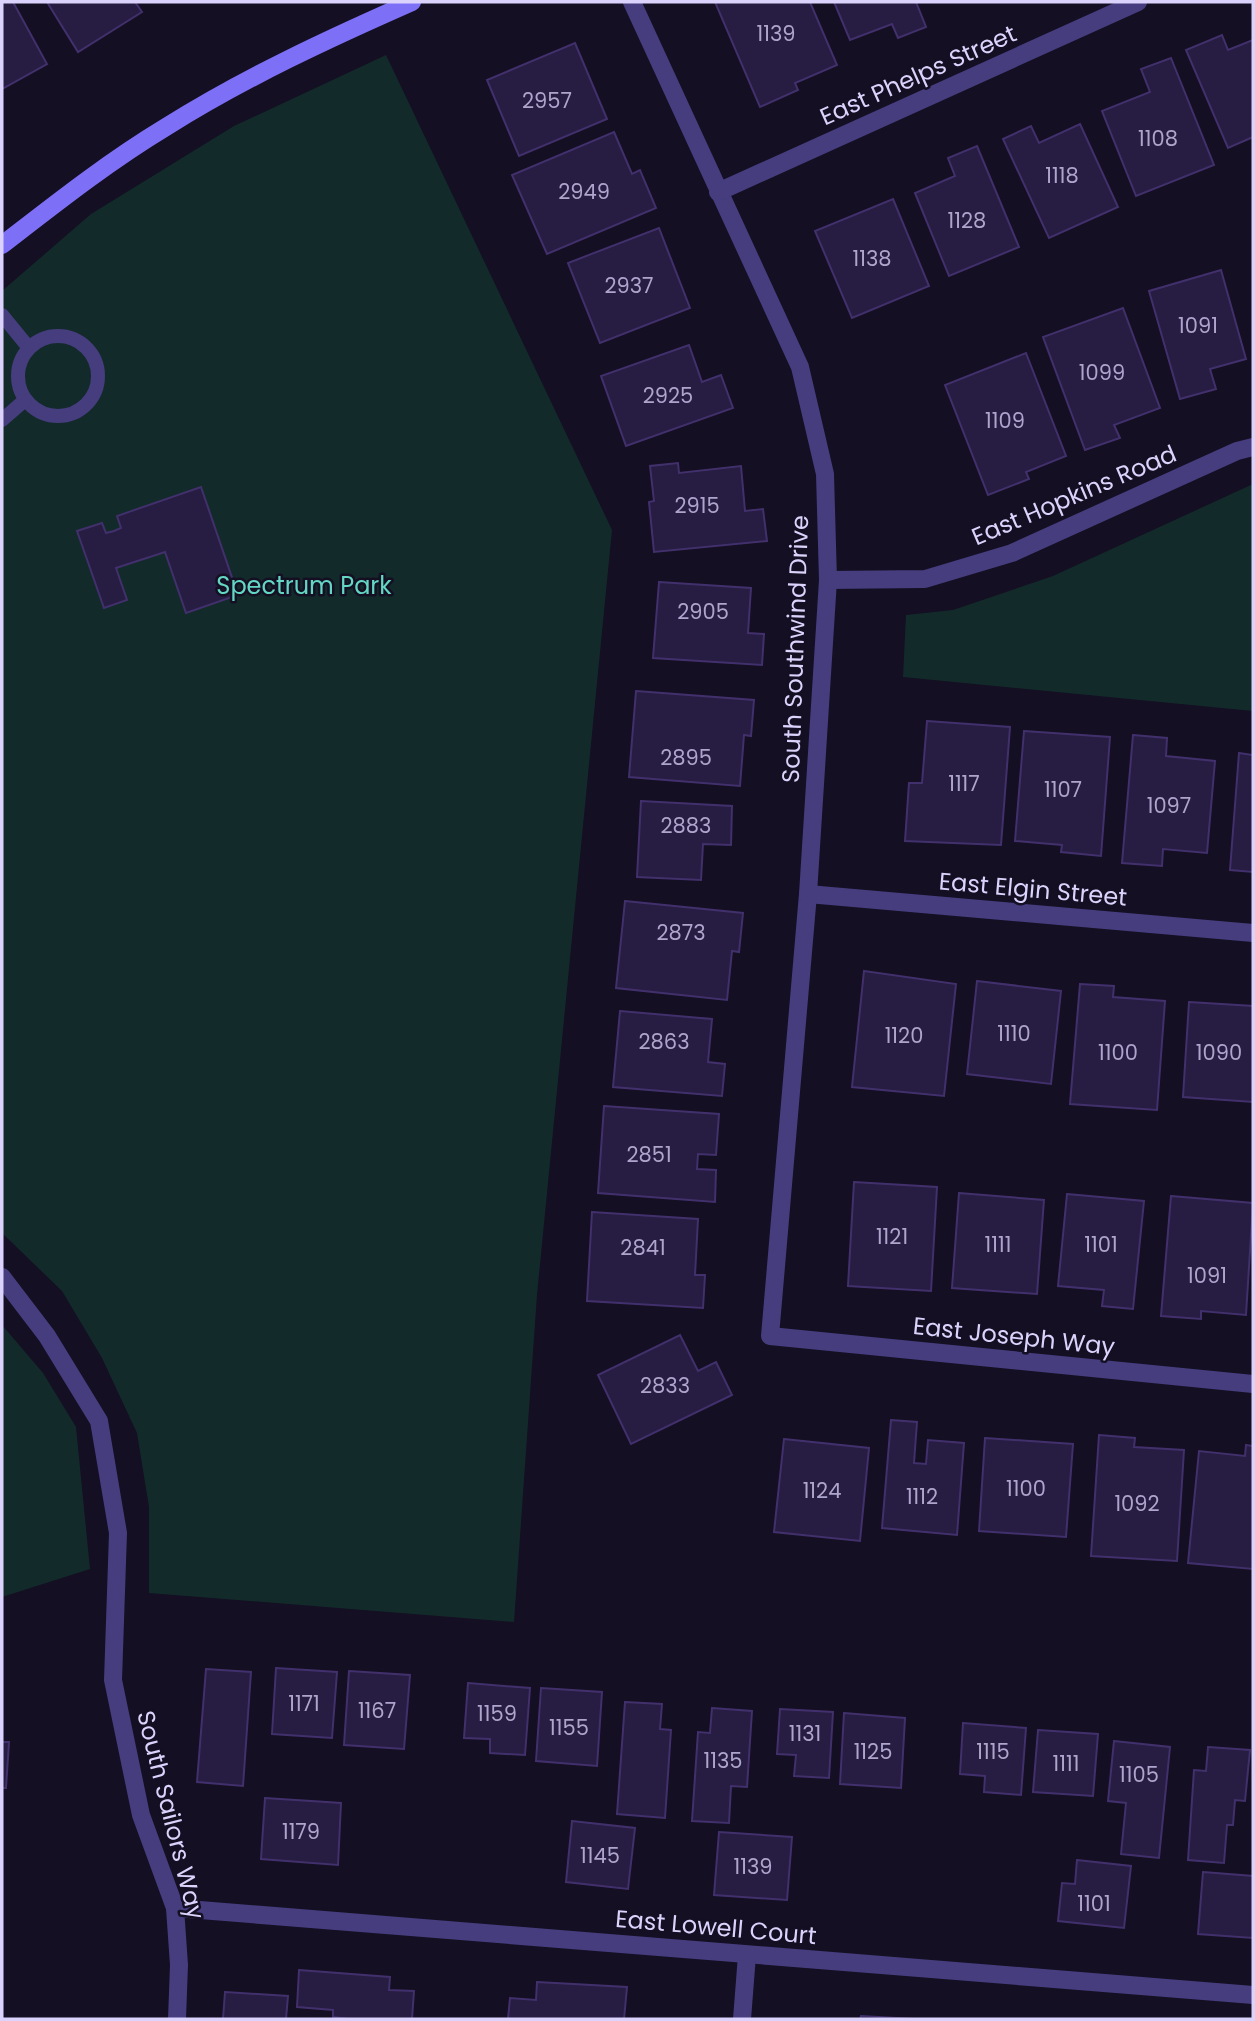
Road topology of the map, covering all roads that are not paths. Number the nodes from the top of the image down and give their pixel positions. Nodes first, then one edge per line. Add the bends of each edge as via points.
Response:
1 (412, 2) edge
2 (632, 2) edge
3 (1138, 2) edge
4 (718, 192) junction
5 (2, 245) edge
6 (2, 315) edge
7 (29, 348) junction
8 (25, 400) junction
9 (2, 420) edge
10 (1253, 447) edge
11 (828, 580) junction
12 (808, 894) junction
13 (1253, 933) edge
14 (2, 1277) edge
15 (770, 1336) joint
16 (1253, 1384) edge
17 (175, 1908) junction
18 (747, 1955) junction
19 (1253, 1995) edge
20 (177, 2019) edge
21 (742, 2019) edge

1 - 5 street via 298,53 166,127
2 - 4 street, South Southwind Drive
3 - 4 street, East Phelps Street
4 - 11 street, South Southwind Drive via 800,367 825,474
6 - 7 lane
7 - 8 lane via 18,373
7 - 8 lane via 40,340 68,336 91,351 99,375 92,399 71,414 46,415
8 - 9 lane
10 - 11 street, East Hopkins Road via 1012,553 925,579
11 - 12 street, South Southwind Drive
12 - 13 street, East Elgin Street
12 - 15 street, South Southwind Drive
14 - 17 street, South Sailors Way via 47,1336 99,1421 118,1533 113,1681 141,1815
15 - 16 street, East Joseph Way
17 - 18 street, East Lowell Court
17 - 20 street, South Sailors Way
18 - 19 street, East Lowell Court
18 - 21 street

